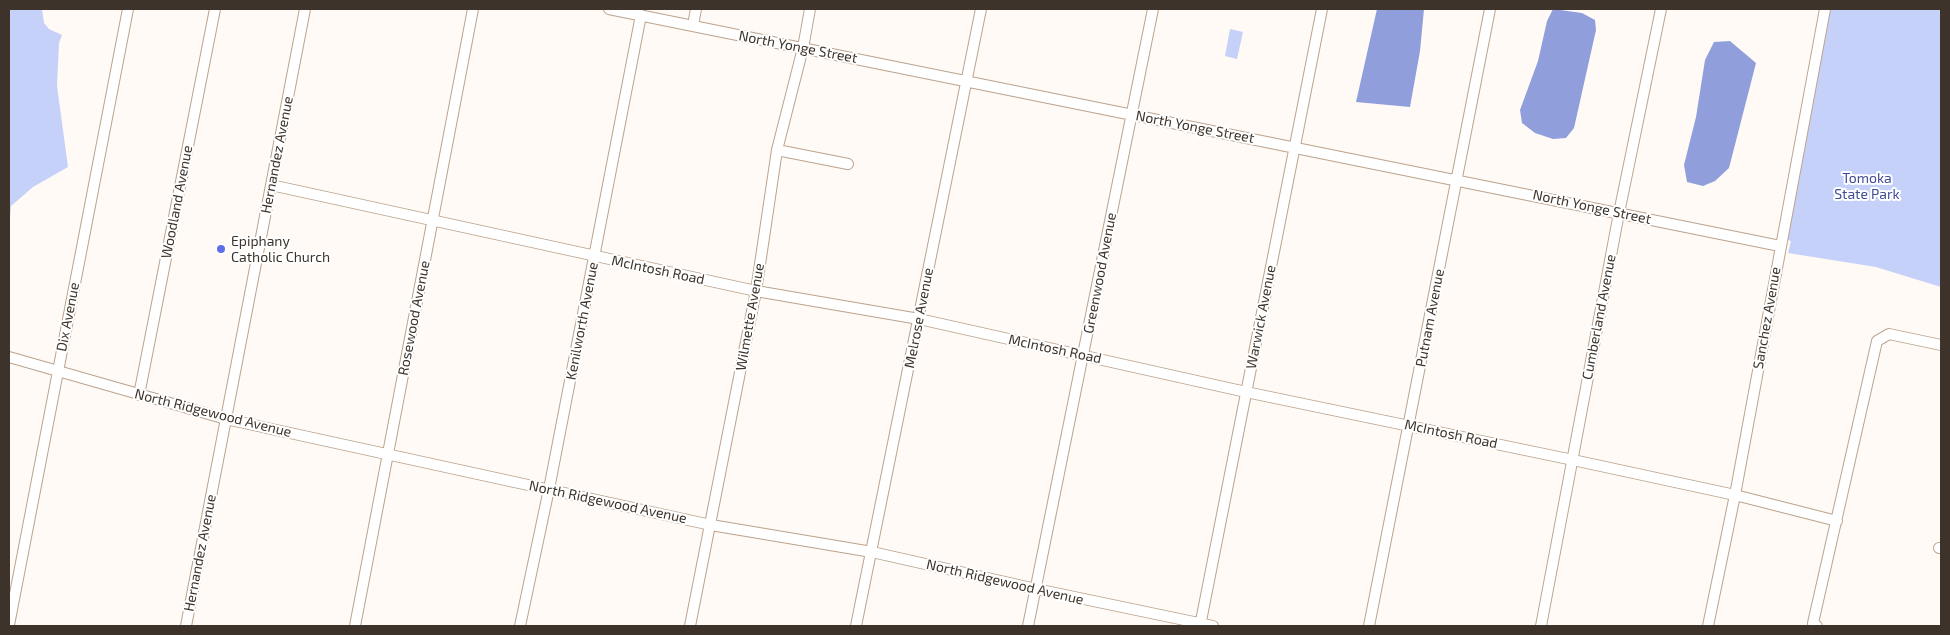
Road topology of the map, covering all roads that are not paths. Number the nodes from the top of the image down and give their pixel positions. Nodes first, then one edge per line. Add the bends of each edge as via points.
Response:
1 (128, 9) edge
2 (215, 9) edge
3 (305, 9) edge
4 (473, 9) edge
5 (609, 9) edge
6 (696, 9) edge
7 (810, 9) edge
8 (981, 9) edge
9 (1152, 9) edge
10 (1322, 9) edge
11 (1490, 9) edge
12 (1661, 9) edge
13 (1825, 9) edge
14 (641, 15) junction
15 (693, 25) junction
16 (803, 48) junction
17 (967, 80) junction
18 (1132, 114) junction
19 (1294, 147) junction
20 (777, 150) junction
21 (848, 164) dead end
22 (1456, 180) junction
23 (271, 185) junction
24 (1619, 213) junction
25 (433, 220) junction
26 (1780, 246) junction
27 (594, 256) junction
28 (756, 291) junction
29 (919, 319) junction
30 (1941, 345) edge
31 (1083, 355) junction
32 (9, 357) edge
33 (58, 371) junction
34 (1246, 392) junction
35 (139, 395) junction
36 (226, 420) junction
37 (1409, 426) junction
38 (388, 455) junction
39 (1573, 460) junction
40 (549, 489) junction
41 (1735, 496) junction
42 (1837, 521) junction
43 (711, 525) junction
44 (872, 552) junction
45 (1036, 589) junction
46 (9, 625) edge
47 (1200, 625) edge
48 (186, 626) edge
49 (354, 626) edge
50 (520, 626) edge
51 (690, 626) edge
52 (856, 626) edge
53 (1028, 626) edge
54 (1213, 626) edge
55 (1369, 626) edge
56 (1541, 626) edge
57 (1708, 626) edge
58 (1818, 626) edge

1 - 33 street, Dix Avenue
2 - 35 street, Woodland Avenue
3 - 23 street, Hernandez Avenue
4 - 25 street, Rosewood Avenue
5 - 14 street, North Yonge Street
6 - 15 street
7 - 16 street, Wilmette Avenue
8 - 17 street, Melrose Avenue
9 - 18 street, Greenwood Avenue
10 - 19 street, Warwick Avenue
11 - 22 street, Putnam Avenue
12 - 24 street, Cumberland Avenue
13 - 26 street, Sanchez Avenue
14 - 15 street, North Yonge Street
14 - 27 street, Kenilworth Avenue
15 - 16 street, North Yonge Street
16 - 17 street, North Yonge Street
16 - 20 street, Wilmette Avenue
17 - 18 street, North Yonge Street
17 - 29 street, Melrose Avenue
18 - 19 street, North Yonge Street
18 - 31 street, Greenwood Avenue
19 - 22 street, North Yonge Street
19 - 34 street, Warwick Avenue
20 - 21 street
20 - 28 street, Wilmette Avenue
22 - 24 street, North Yonge Street
22 - 37 street, Putnam Avenue
23 - 25 street, McIntosh Road
23 - 36 street, Hernandez Avenue
24 - 26 street, North Yonge Street
24 - 39 street, Cumberland Avenue
25 - 27 street, McIntosh Road
25 - 38 street, Rosewood Avenue
26 - 41 street, Sanchez Avenue
27 - 28 street, McIntosh Road
27 - 40 street, Kenilworth Avenue
28 - 29 street, McIntosh Road
28 - 43 street, Wilmette Avenue
29 - 31 street, McIntosh Road
29 - 44 street, Melrose Avenue
30 - 42 street via 1889,334 1877,341
31 - 34 street, McIntosh Road
31 - 45 street, Greenwood Avenue
32 - 33 street, North Ridgewood Avenue
33 - 35 street, North Ridgewood Avenue
33 - 46 street, Dix Avenue
34 - 37 street, McIntosh Road
34 - 47 street, Warwick Avenue
35 - 36 street, North Ridgewood Avenue
36 - 38 street, North Ridgewood Avenue
36 - 48 street, Hernandez Avenue
37 - 39 street, McIntosh Road
37 - 55 street, Putnam Avenue
38 - 40 street, North Ridgewood Avenue
38 - 49 street, Rosewood Avenue
39 - 41 street, McIntosh Road
39 - 56 street, Cumberland Avenue
40 - 43 street, North Ridgewood Avenue
40 - 50 street, Kenilworth Avenue
41 - 42 street, McIntosh Road
41 - 57 street, Sanchez Avenue
42 - 58 street via 1813,624
43 - 44 street, North Ridgewood Avenue
43 - 51 street, Wilmette Avenue
44 - 45 street, North Ridgewood Avenue
44 - 52 street, Melrose Avenue
45 - 47 street, North Ridgewood Avenue
45 - 53 street, Greenwood Avenue
47 - 54 street, North Ridgewood Avenue

